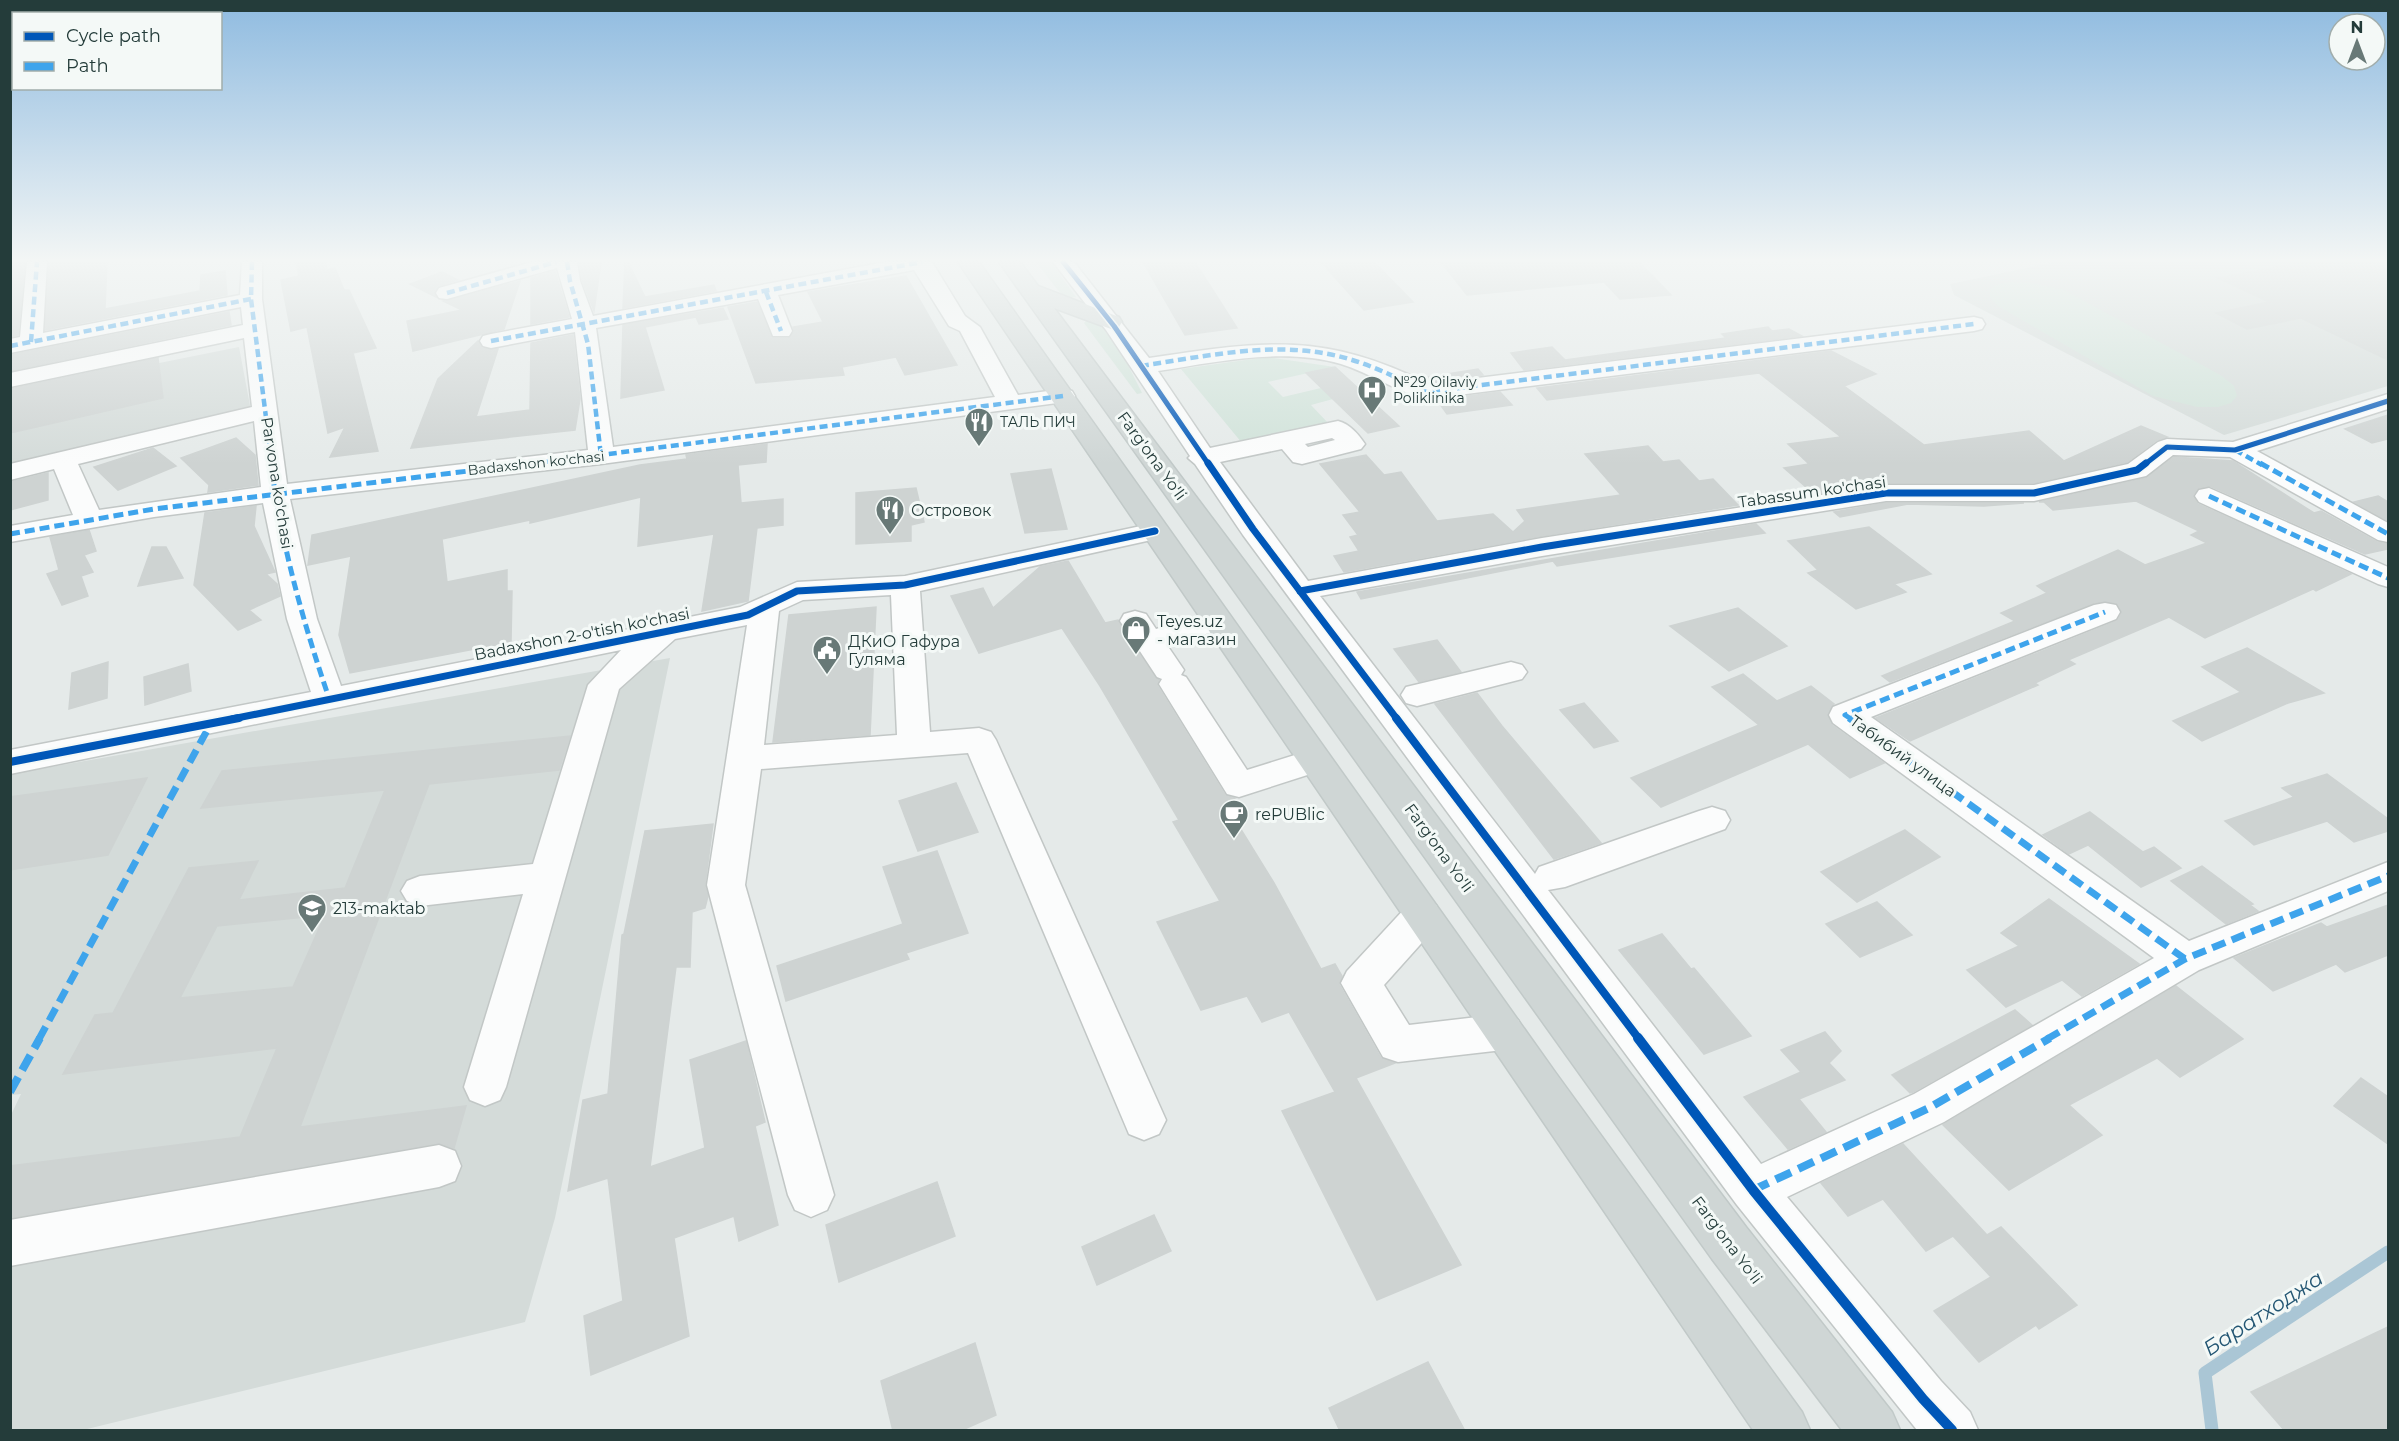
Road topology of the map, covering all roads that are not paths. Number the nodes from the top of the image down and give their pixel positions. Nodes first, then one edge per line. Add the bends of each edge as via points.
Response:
1 (24, 329) edge
2 (96, 329) edge
3 (249, 329) edge
4 (255, 329) edge
5 (560, 329) edge
6 (586, 329) edge
7 (970, 329) edge
8 (1016, 329) edge
9 (1090, 329) edge
10 (1116, 329) edge
11 (1932, 329) edge
12 (491, 341) dead end
13 (21, 344) edge
14 (1141, 366) junction
15 (10, 380) edge
16 (1063, 396) junction
17 (2388, 401) edge
18 (1010, 403) junction
19 (265, 411) junction
20 (1288, 440) dead end
21 (2235, 450) junction
22 (601, 456) junction
23 (1201, 458) junction
24 (63, 459) junction
25 (10, 472) edge
26 (275, 493) junction
27 (2209, 496) dead end
28 (85, 509) junction
29 (10, 516) edge
30 (1155, 531) junction
31 (10, 534) edge
32 (2388, 534) edge
33 (2383, 570) edge
34 (906, 585) junction
35 (1300, 591) junction
36 (765, 607) junction
37 (2104, 612) dead end
38 (1216, 621) junction
39 (670, 630) junction
40 (1511, 672) dead end
41 (1417, 695) dead end
42 (329, 698) junction
43 (914, 744) junction
44 (745, 758) junction
45 (1314, 761) junction
46 (10, 762) edge
47 (1712, 820) dead end
48 (2388, 876) edge
49 (547, 877) junction
50 (1552, 877) dead end
51 (420, 891) dead end
52 (1422, 916) junction
53 (2185, 959) junction
54 (1503, 1032) junction
55 (485, 1086) dead end
56 (1144, 1120) dead end
57 (439, 1166) dead end
58 (1753, 1190) junction
59 (811, 1195) dead end
60 (10, 1243) edge
61 (1784, 1431) edge
62 (1874, 1431) edge
63 (1952, 1431) edge

1 - 13 street
2 - 13 street
3 - 15 street
4 - 19 street, Parvona ko'chasi
5 - 12 street
6 - 22 street via 597,392
7 - 18 street
8 - 16 main road
9 - 62 main road, Farg'ona Yo'li via 1728,1243
10 - 14 street
11 - 14 street via 1426,392 1376,367 1322,352 1266,352
14 - 23 street
16 - 18 street, Badaxshon ko'chasi
16 - 30 main road
17 - 21 street, Tabassum ko'chasi
18 - 22 street, Badaxshon ko'chasi
19 - 24 street
19 - 26 street, Parvona ko'chasi
20 - 23 street
21 - 32 street
21 - 35 street, Tabassum ko'chasi via 2167,447 2137,470 2034,493 1886,493 1542,547
22 - 26 street, Badaxshon ko'chasi
23 - 35 street
24 - 25 street
24 - 28 street
26 - 28 street, Badaxshon ko'chasi
26 - 42 street, Parvona ko'chasi via 302,619
27 - 33 street
28 - 29 street
28 - 31 street, Badaxshon ko'chasi
30 - 34 street, Badaxshon 2-o'tish ko'chasi
30 - 38 main road
34 - 36 street, Badaxshon 2-o'tish ko'chasi via 797,591
34 - 43 street
35 - 58 street
36 - 39 street, Badaxshon 2-o'tish ko'chasi via 748,615
36 - 44 street
37 - 53 street, Табибий улица via 1845,715
38 - 45 main road
38 - 45 street via 1142,631 1239,785
39 - 42 street, Badaxshon 2-o'tish ko'chasi
39 - 49 street via 604,685
40 - 41 street
42 - 46 street, Badaxshon 2-o'tish ko'chasi via 210,725
43 - 44 street
43 - 56 street via 980,740
44 - 59 street via 726,885
45 - 52 main road
47 - 50 street
48 - 53 street
49 - 51 street
49 - 55 street
52 - 54 main road
52 - 54 street via 1361,983 1398,1044
53 - 58 street via 1929,1108
54 - 61 main road
57 - 60 street
58 - 63 street

